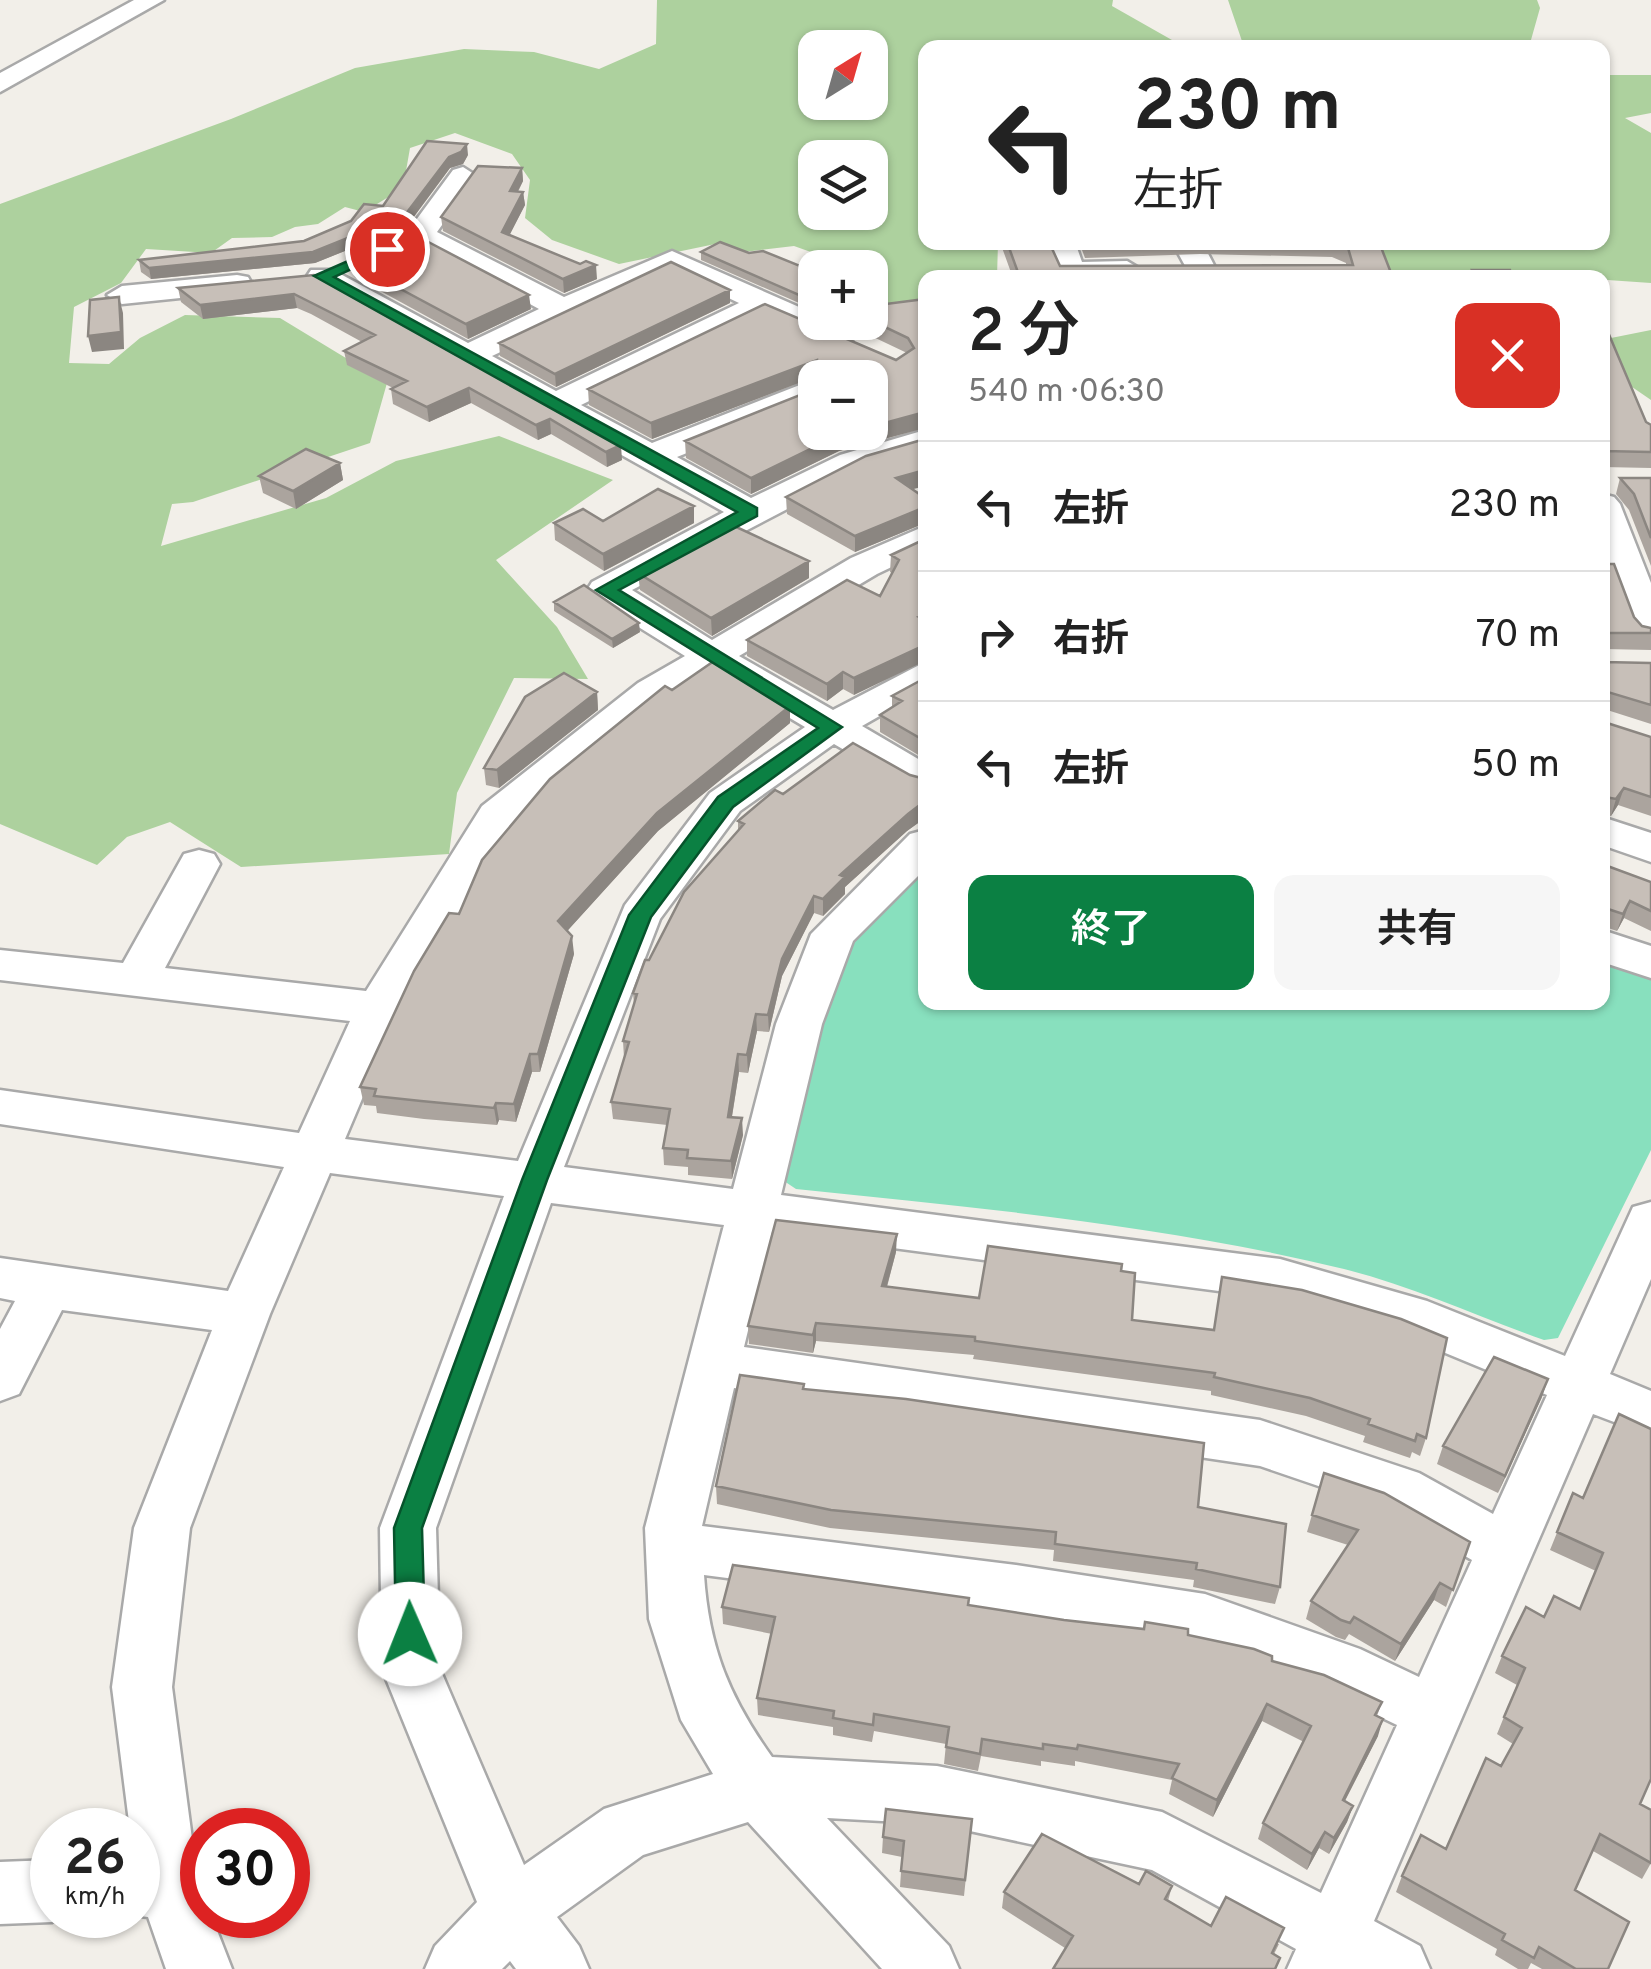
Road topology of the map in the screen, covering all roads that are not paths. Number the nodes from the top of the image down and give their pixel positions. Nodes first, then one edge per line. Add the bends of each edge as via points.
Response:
1 (152, 0) edge
2 (0, 84) edge
3 (463, 176) dead end
4 (420, 235) junction
5 (387, 249) edge
6 (1194, 255) edge
7 (354, 262) edge
8 (1067, 264) edge
9 (1238, 268) edge
10 (322, 276) junction
11 (122, 295) edge
12 (764, 303) junction
13 (562, 310) junction
14 (862, 348) edge
15 (467, 356) junction
16 (798, 395) edge
17 (556, 404) junction
18 (918, 442) edge
19 (650, 456) junction
20 (1610, 496) edge
21 (750, 512) junction
22 (918, 541) edge
23 (1627, 568) edge
24 (1646, 654) edge
25 (712, 656) junction
26 (918, 678) edge
27 (832, 727) junction
28 (918, 776) edge
29 (1610, 833) edge
30 (1651, 848) edge
31 (918, 851) edge
32 (199, 864) dead end
33 (1610, 948) edge
34 (1651, 963) edge
35 (0, 965) edge
36 (136, 980) junction
37 (378, 1008) junction
38 (0, 1107) edge
39 (314, 1153) junction
40 (534, 1180) junction
41 (750, 1209) junction
42 (1651, 1221) edge
43 (24, 1283) edge
44 (244, 1314) junction
45 (714, 1364) junction
46 (0, 1379) edge
47 (1579, 1382) junction
48 (1651, 1414) edge
49 (674, 1547) junction
50 (1508, 1551) junction
51 (1435, 1714) junction
52 (759, 1790) junction
53 (149, 1808) edge
54 (30, 1892) edge
55 (0, 1893) edge
56 (160, 1898) edge
57 (512, 1911) junction
58 (1328, 1952) edge
59 (200, 1969) edge
60 (458, 1969) edge
61 (556, 1969) edge
62 (926, 1969) edge
63 (1396, 1969) edge

1 - 2 street
3 - 4 street
4 - 5 street
4 - 13 street
6 - 8 street
6 - 9 street
7 - 10 street
10 - 11 street
10 - 15 street
12 - 13 street via 672,260
12 - 14 street
12 - 17 street
13 - 15 street
15 - 17 street
16 - 19 street
17 - 19 street
18 - 21 street via 852,462
19 - 21 street
20 - 23 street
21 - 25 street via 605,590
22 - 25 street
23 - 24 street
25 - 27 street
25 - 37 street via 652,690 498,814
26 - 27 street
27 - 28 street
27 - 40 street via 725,802 640,915
29 - 30 street
31 - 41 street via 833,934 799,1024
32 - 36 street
33 - 34 street
35 - 36 street
36 - 37 street
37 - 39 street
38 - 39 street
39 - 40 street
39 - 44 street
40 - 41 street
40 - 57 street via 408,1528 411,1669
41 - 45 street
41 - 47 street via 1280,1279 1409,1316
42 - 47 street
43 - 44 street
43 - 46 street
44 - 53 street via 162,1528 142,1688
45 - 49 street
45 - 50 street via 1260,1443 1399,1490
47 - 48 street
47 - 50 street
49 - 51 street via 1206,1620 1339,1668
49 - 52 street via 678,1619 711,1720
50 - 51 street
51 - 58 street
52 - 57 street via 626,1830
52 - 58 street via 937,1795 1162,1842
52 - 62 street
54 - 55 street
56 - 59 street
57 - 60 street
57 - 61 street
58 - 63 street

